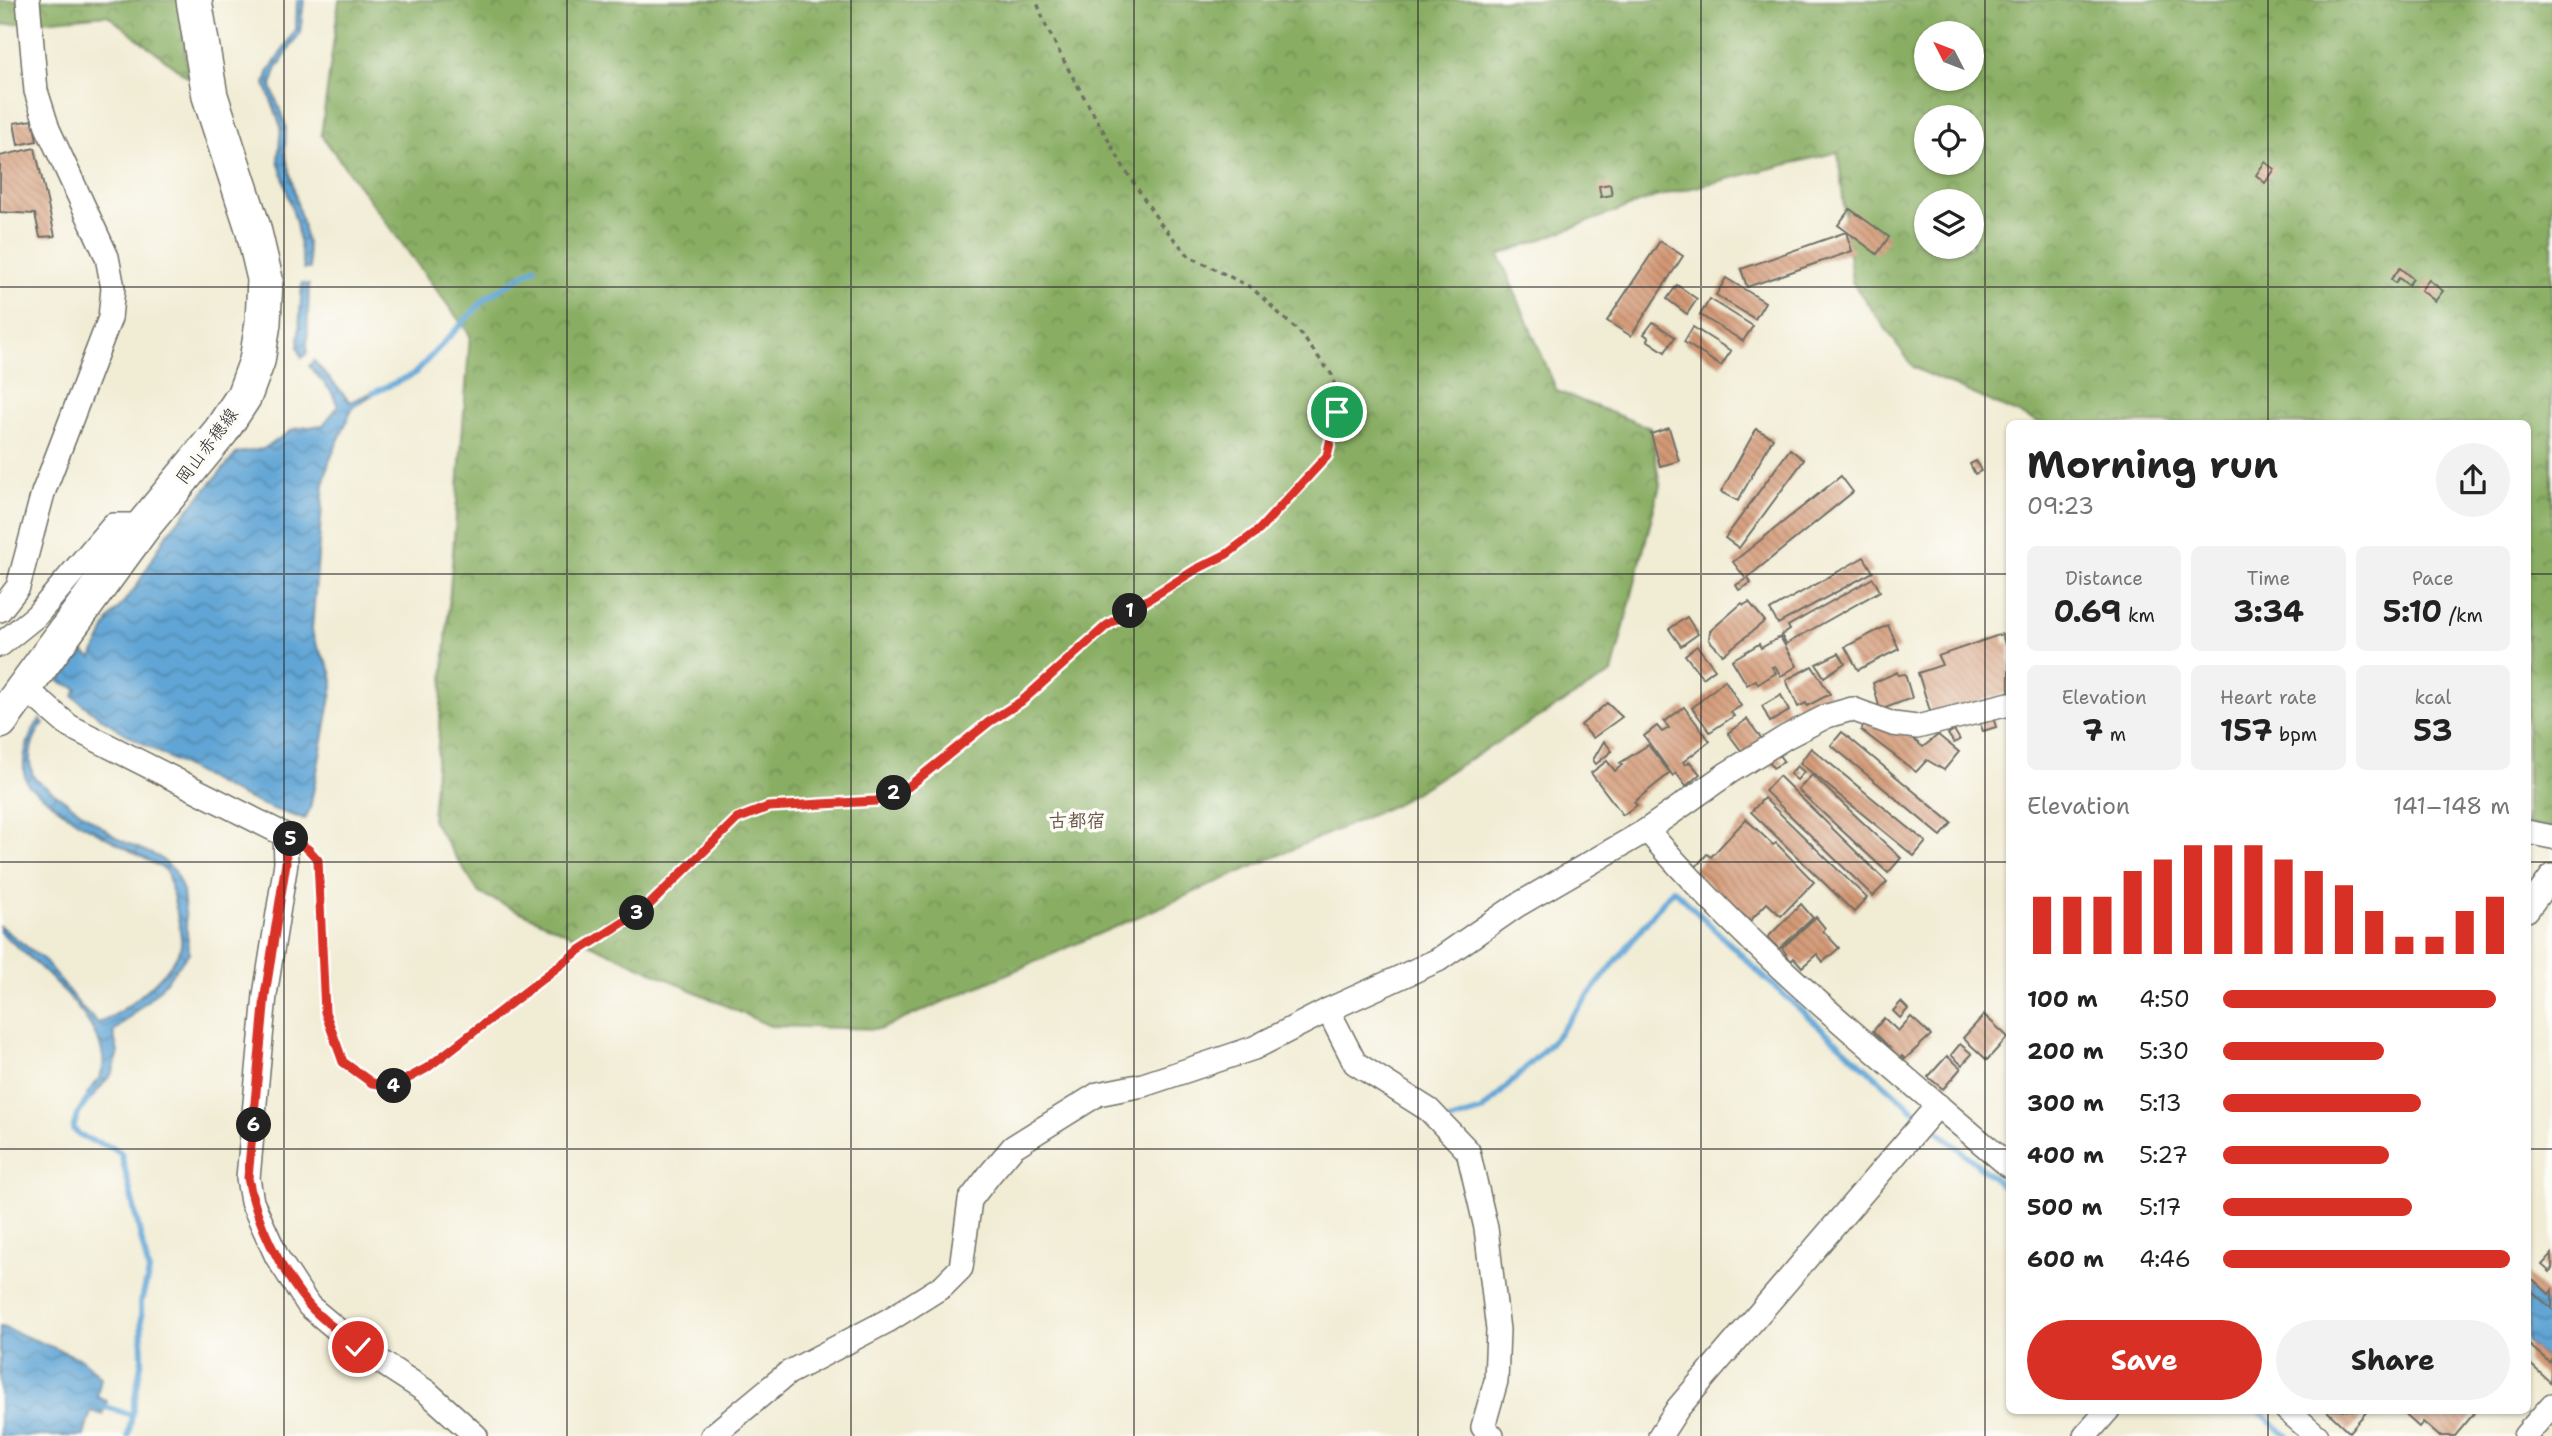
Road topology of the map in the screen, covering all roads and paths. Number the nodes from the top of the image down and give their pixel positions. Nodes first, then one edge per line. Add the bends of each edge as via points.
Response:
1 (28, 0) edge
2 (194, 0) edge
3 (1036, 0) edge
4 (144, 525) junction
5 (0, 610) edge
6 (0, 645) edge
7 (24, 687) junction
8 (2006, 708) edge
9 (0, 721) edge
10 (1647, 830) junction
11 (2531, 833) edge
12 (285, 835) junction
13 (2552, 837) edge
14 (2552, 876) edge
15 (2531, 905) edge
16 (1328, 1010) junction
17 (1938, 1105) junction
18 (2006, 1163) edge
19 (2552, 1405) edge
20 (2104, 1414) edge
21 (2292, 1414) edge
22 (476, 1436) edge
23 (712, 1436) edge
24 (1492, 1436) edge
25 (1660, 1436) edge
26 (2085, 1436) edge
27 (2317, 1436) edge
28 (2525, 1436) edge

1 - 5 street via 36,90 48,129 107,257 113,288 110,318 43,493 18,587
2 - 4 main road, 岡山赤穂線 via 210,96 265,279 264,323 257,361 243,396
3 - 12 path via 1066,65 1160,223 1189,256 1252,288 1300,333 1332,375 1337,412 1327,456 1314,474 1259,530 1106,626 1022,701 908,787 876,801 768,807 737,819 646,908 577,952 427,1068 394,1086 372,1083 343,1062 325,1012 318,860
4 - 6 street via 113,525 36,616
4 - 7 main road, 岡山赤穂線
7 - 9 main road, 岡山赤穂線
7 - 12 street via 69,726
8 - 10 street via 1917,727 1893,724 1853,709 1827,716 1728,773
10 - 16 street via 1516,906 1438,960
10 - 17 street via 1698,889 1831,1015
11 - 13 street
12 - 22 street via 286,863 265,995 248,1178 252,1202 277,1257 309,1306 358,1347 427,1392
14 - 15 street
16 - 23 street via 1254,1048 1143,1085 1098,1094 1013,1147 970,1200 966,1251 961,1268 952,1277 889,1320 788,1373
16 - 24 street via 1355,1063 1429,1110 1468,1151 1486,1228 1498,1331 1496,1381 1483,1427
17 - 18 street
17 - 25 street via 1678,1408
19 - 28 street
20 - 26 street
21 - 27 street

